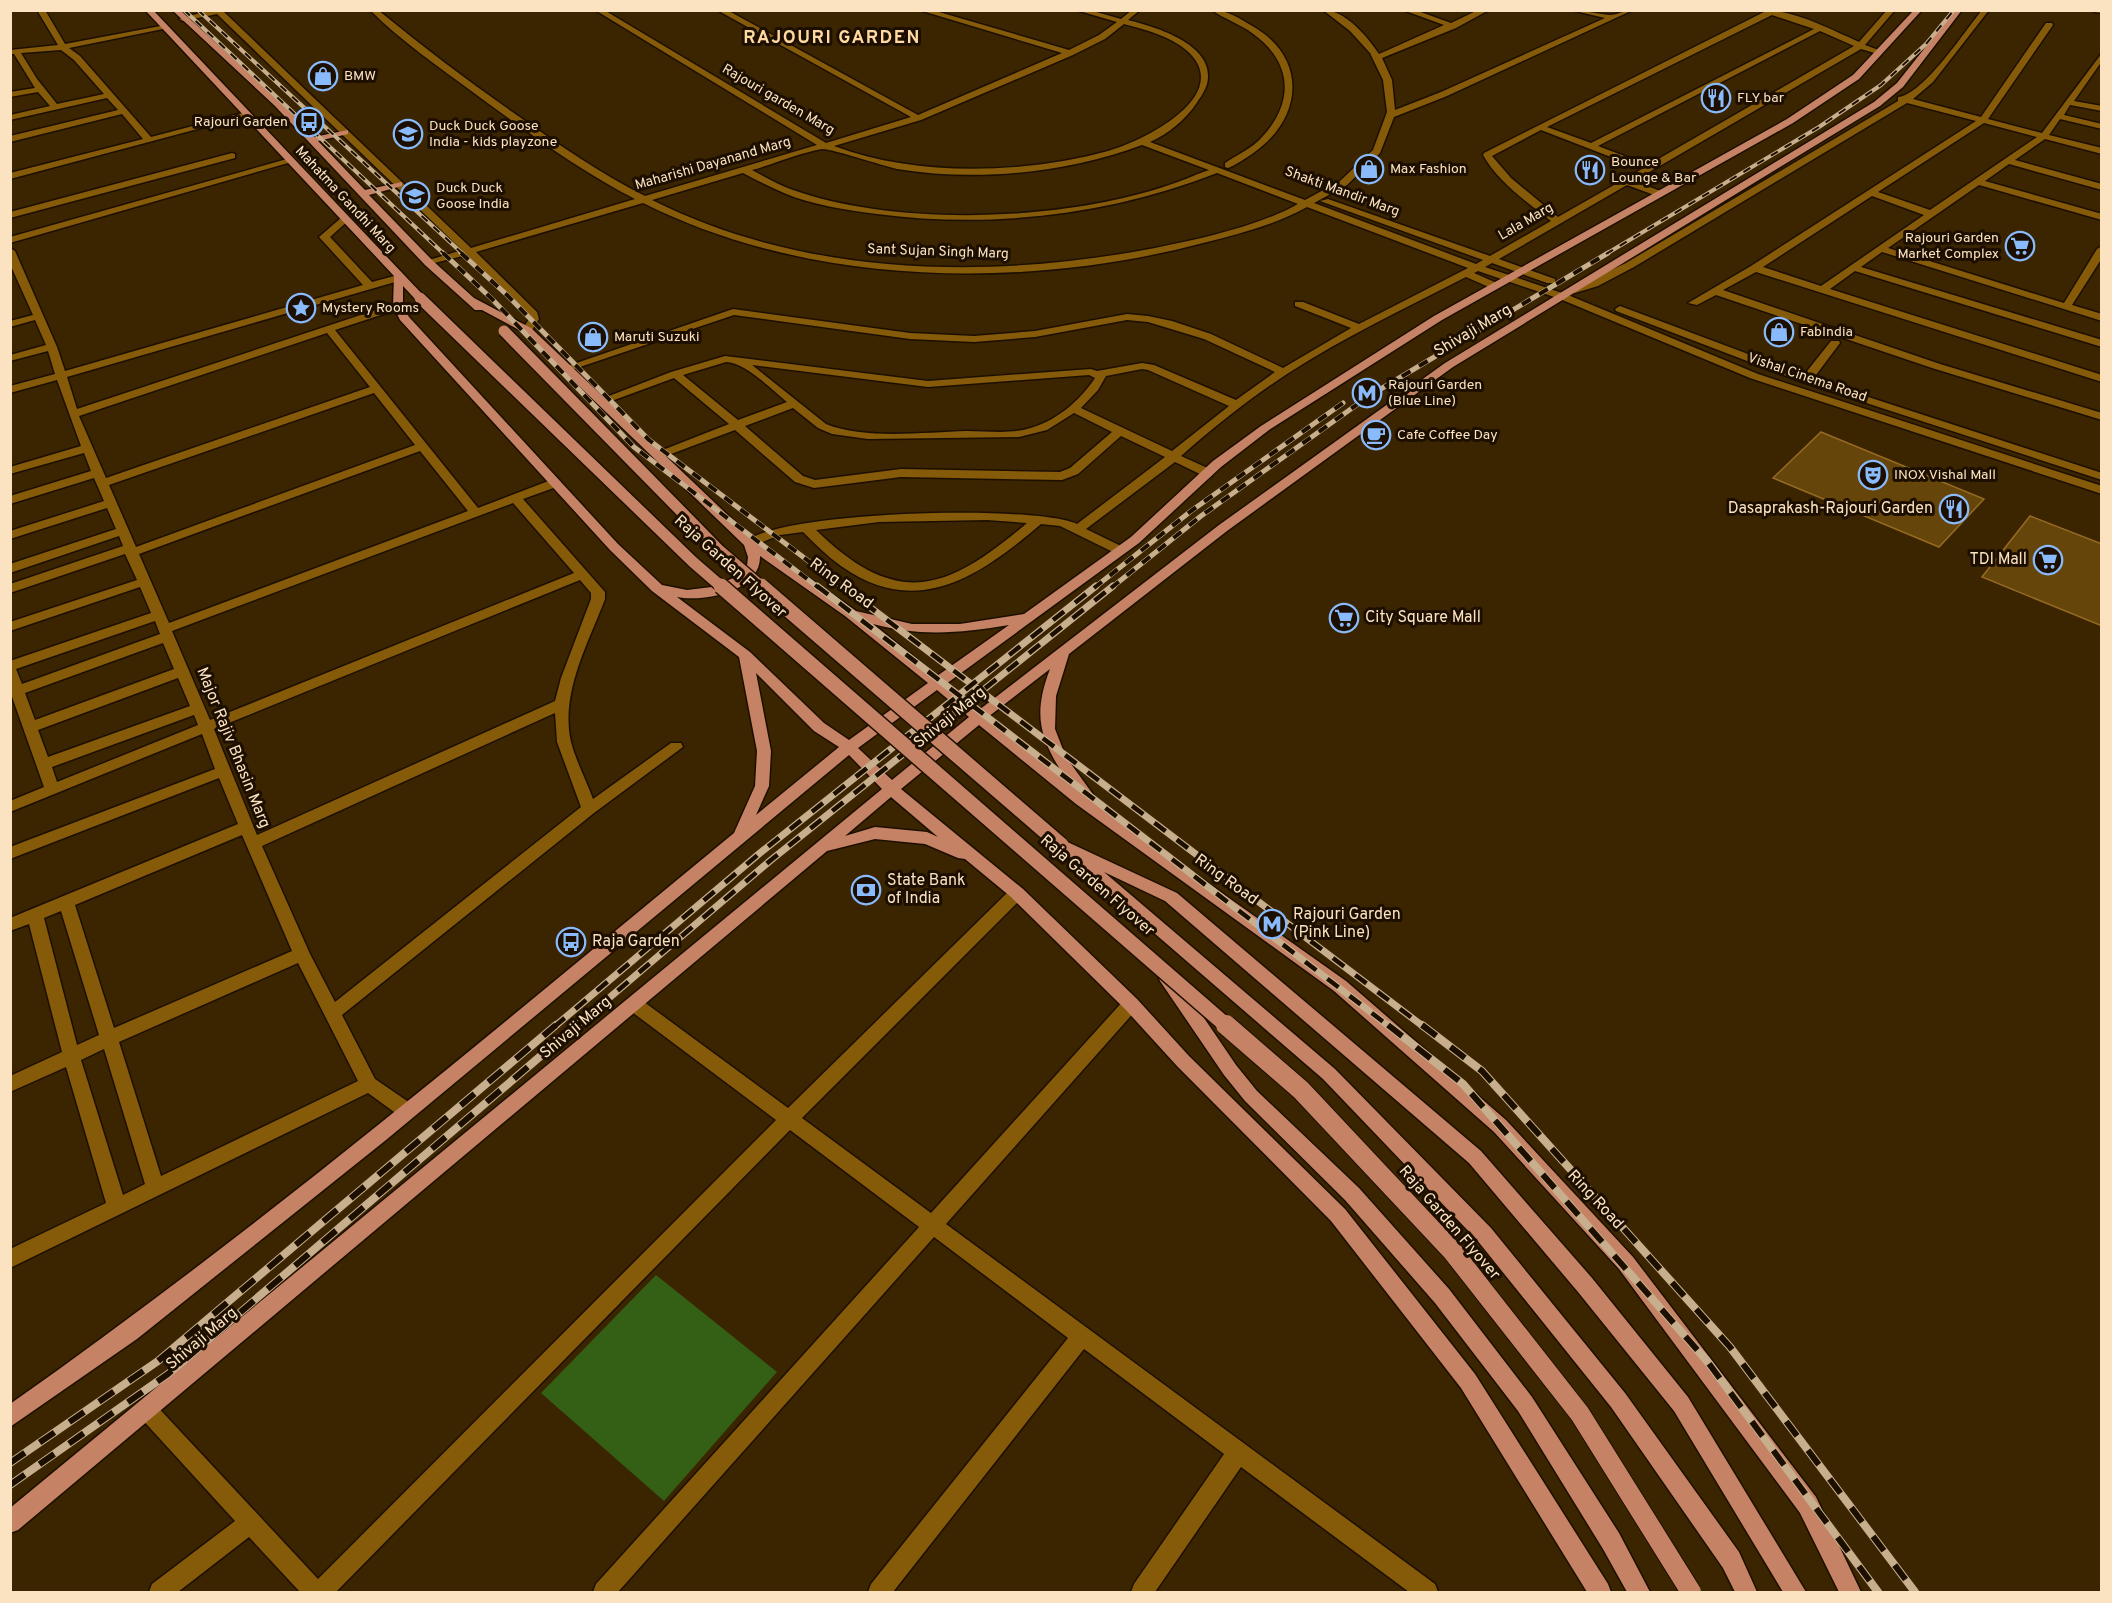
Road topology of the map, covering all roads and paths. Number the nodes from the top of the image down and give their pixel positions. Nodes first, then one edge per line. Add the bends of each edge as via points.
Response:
1 (41, 10) edge
2 (148, 10) edge
3 (206, 10) edge
4 (373, 10) edge
5 (598, 10) edge
6 (720, 10) edge
7 (922, 10) edge
8 (1079, 10) edge
9 (1137, 10) edge
10 (1148, 10) edge
11 (1215, 10) edge
12 (1340, 10) edge
13 (1406, 10) edge
14 (1486, 10) edge
15 (1574, 10) edge
16 (1630, 10) edge
17 (1892, 10) edge
18 (1919, 10) edge
19 (1959, 10) edge
20 (1986, 10) edge
21 (219, 11) edge
22 (1330, 11) edge
23 (1768, 11) edge
24 (179, 15) edge
25 (1609, 15) edge
26 (1123, 21) junction
27 (2049, 25) dead end
28 (1453, 26) junction
29 (163, 27) junction
30 (1819, 28) junction
31 (1860, 45) junction
32 (63, 47) junction
33 (13, 52) edge
34 (1070, 54) junction
35 (1878, 54) junction
36 (2102, 55) edge
37 (1378, 57) junction
38 (40, 89) junction
39 (10, 95) edge
40 (109, 95) junction
41 (1887, 96) junction
42 (1906, 100) junction
43 (2068, 102) junction
44 (55, 107) junction
45 (2102, 109) edge
46 (124, 111) junction
47 (245, 114) junction
48 (1390, 115) junction
49 (2058, 116) junction
50 (10, 118) edge
51 (918, 118) junction
52 (1983, 120) junction
53 (1540, 127) junction
54 (2102, 127) edge
55 (345, 132) junction
56 (2044, 136) junction
57 (1154, 137) junction
58 (147, 138) junction
59 (10, 139) edge
60 (313, 140) junction
61 (1143, 142) junction
62 (825, 145) junction
63 (1590, 147) junction
64 (2102, 151) edge
65 (232, 156) dead end
66 (290, 161) junction
67 (2008, 161) junction
68 (1228, 165) junction
69 (1648, 168) junction
70 (742, 169) junction
71 (1217, 170) junction
72 (10, 174) edge
73 (1626, 181) junction
74 (1978, 182) junction
75 (399, 184) junction
76 (2102, 187) edge
77 (364, 194) junction
78 (1660, 194) junction
79 (1871, 194) junction
80 (1318, 198) junction
81 (640, 200) junction
82 (1305, 205) junction
83 (1931, 214) junction
84 (10, 215) edge
85 (2102, 217) edge
86 (344, 220) junction
87 (1557, 221) junction
88 (10, 240) edge
89 (1881, 249) junction
90 (2102, 249) edge
91 (10, 251) edge
92 (469, 251) junction
93 (1491, 260) junction
94 (430, 263) junction
95 (1477, 267) junction
96 (1755, 268) junction
97 (1854, 268) junction
98 (15, 272) edge
99 (1465, 273) junction
100 (1515, 275) junction
101 (398, 278) junction
102 (1495, 285) junction
103 (370, 286) junction
104 (1821, 290) junction
105 (1715, 291) junction
106 (1570, 293) junction
107 (473, 301) junction
108 (1299, 303) dead end
109 (1693, 303) dead end
110 (398, 306) junction
111 (2066, 307) junction
112 (39, 316) junction
113 (2102, 318) edge
114 (10, 324) edge
115 (328, 328) junction
116 (1359, 328) junction
117 (527, 330) junction
118 (1835, 343) dead end
119 (2102, 344) edge
120 (52, 346) junction
121 (10, 358) edge
122 (736, 360) junction
123 (567, 368) junction
124 (1283, 372) junction
125 (675, 374) junction
126 (1097, 374) junction
127 (62, 375) junction
128 (2102, 379) edge
129 (1806, 380) junction
130 (376, 389) junction
131 (10, 390) edge
132 (1852, 396) junction
133 (602, 401) junction
134 (795, 403) junction
135 (1237, 405) junction
136 (1842, 407) junction
137 (1072, 408) junction
138 (73, 414) junction
139 (2102, 417) edge
140 (737, 425) junction
141 (1121, 430) junction
142 (423, 446) junction
143 (87, 448) junction
144 (658, 455) junction
145 (1173, 457) junction
146 (10, 471) edge
147 (1208, 472) junction
148 (2102, 477) edge
149 (100, 478) junction
150 (555, 483) junction
151 (2102, 490) edge
152 (516, 498) junction
153 (10, 500) edge
154 (111, 503) junction
155 (476, 513) junction
156 (1039, 519) junction
157 (805, 527) junction
158 (1078, 529) junction
159 (122, 531) junction
160 (10, 535) edge
161 (750, 543) junction
162 (1119, 550) junction
163 (130, 551) junction
164 (10, 569) edge
165 (582, 574) junction
166 (143, 582) junction
167 (657, 588) junction
168 (10, 589) edge
169 (850, 613) junction
170 (1029, 618) junction
171 (10, 627) edge
172 (162, 628) junction
173 (1063, 652) junction
174 (745, 655) junction
175 (10, 668) edge
176 (182, 671) junction
177 (936, 684) junction
178 (18, 690) junction
179 (561, 704) junction
180 (198, 708) junction
181 (979, 717) junction
182 (32, 727) junction
183 (206, 727) junction
184 (676, 747) dead end
185 (849, 747) junction
186 (43, 765) junction
187 (224, 771) junction
188 (891, 789) junction
189 (53, 791) junction
190 (10, 807) edge
191 (589, 809) junction
192 (1099, 812) junction
193 (246, 827) junction
194 (739, 837) junction
195 (253, 843) junction
196 (1061, 845) junction
197 (819, 850) junction
198 (10, 853) edge
199 (979, 862) junction
200 (1017, 893) junction
201 (66, 902) junction
202 (35, 915) junction
203 (10, 924) edge
204 (302, 954) junction
205 (1157, 964) junction
206 (634, 1004) junction
207 (1131, 1004) junction
208 (334, 1012) junction
209 (110, 1038) junction
210 (72, 1058) junction
211 (369, 1084) junction
212 (10, 1085) edge
213 (407, 1111) junction
214 (788, 1120) junction
215 (156, 1188) junction
216 (117, 1207) junction
217 (932, 1226) junction
218 (10, 1260) edge
219 (1082, 1336) junction
220 (146, 1409) junction
221 (10, 1417) edge
222 (1238, 1452) junction
223 (10, 1522) edge
224 (250, 1523) junction
225 (1426, 1592) edge
226 (160, 1593) edge
227 (315, 1593) edge
228 (321, 1593) edge
229 (604, 1593) edge
230 (879, 1593) edge
231 (1142, 1593) edge
232 (1600, 1593) edge
233 (1639, 1593) edge
234 (1691, 1593) edge
235 (1746, 1593) edge
236 (1795, 1593) edge
237 (1850, 1593) edge

1 - 32 street
2 - 29 main road, Mahatma Gandhi Marg
3 - 24 street
4 - 81 street, Sant Sujan Singh Marg via 524,125
5 - 62 street, Rajouri garden Marg
6 - 51 street
7 - 34 street
8 - 26 street, Rajouri garden Marg
9 - 26 street, Maharishi Dayanand Marg
10 - 26 street, Maharishi Dayanand Marg via 1135,19
11 - 68 street via 1255,30 1274,46 1287,64 1290,83 1289,100 1279,122 1264,140
12 - 22 street
13 - 28 street
14 - 28 street
15 - 25 street
16 - 25 street
17 - 31 street, Lala Marg
18 - 35 main road, Shivaji Marg
19 - 41 main road, Shivaji Marg
20 - 42 street via 1930,80
21 - 24 street
21 - 55 street
22 - 37 street, Sant Sujan Singh Marg
23 - 30 street
23 - 53 street
24 - 60 main road, Mahatma Gandhi Marg via 279,104
25 - 48 street
26 - 34 street, Maharishi Dayanand Marg via 1102,38
26 - 57 street, Rajouri garden Marg via 1174,39 1199,57 1205,69 1205,82 1191,108
27 - 52 street
28 - 37 street
29 - 32 street
29 - 47 main road, Mahatma Gandhi Marg
30 - 31 street
30 - 63 street
31 - 35 street
31 - 69 street, Lala Marg
32 - 33 street
32 - 40 street
33 - 38 street
34 - 51 street, Maharishi Dayanand Marg
35 - 78 main road, Shivaji Marg via 1856,77 1790,122
36 - 43 street
37 - 48 street, Sant Sujan Singh Marg via 1389,82
38 - 39 street
38 - 44 street
40 - 44 street
40 - 46 street
41 - 42 street
41 - 106 main road, Shivaji Marg
42 - 52 street
42 - 106 street via 1630,265
43 - 45 street
43 - 49 street
44 - 50 street
46 - 58 street
46 - 59 street
47 - 58 street
47 - 66 main road, Mahatma Gandhi Marg
47 - 72 street
48 - 80 street, Sant Sujan Singh Marg via 1381,145 1343,183
49 - 54 street
49 - 56 street
51 - 62 street, Maharishi Dayanand Marg
52 - 56 street
52 - 79 street
53 - 63 street
53 - 87 street via 1487,155 1513,184
55 - 60 main road
55 - 75 street
56 - 64 street
56 - 67 street
57 - 61 street, Rajouri garden Marg
57 - 68 street, Shakti Mandir Marg
58 - 72 street
60 - 77 main road, Mahatma Gandhi Marg
61 - 62 street, Rajouri garden Marg via 1069,163 968,171 897,165
61 - 71 street
62 - 70 street, Maharishi Dayanand Marg
63 - 69 street
65 - 84 street
66 - 86 main road, Mahatma Gandhi Marg
66 - 88 street
67 - 74 street
67 - 76 street
68 - 80 street, Shakti Mandir Marg
69 - 73 street, Lala Marg
70 - 71 street via 795,194 850,209 958,217 1033,214 1121,203 1167,191
70 - 81 street, Maharishi Dayanand Marg
71 - 82 street
73 - 78 street
73 - 87 street, Lala Marg
74 - 83 street
74 - 85 street
75 - 77 main road
75 - 92 street
77 - 94 main road, Mahatma Gandhi Marg
78 - 100 main road, Shivaji Marg
79 - 83 street
79 - 96 street
80 - 82 street, Sant Sujan Singh Marg
80 - 93 street, Shakti Mandir Marg
81 - 82 street, Sant Sujan Singh Marg via 740,240 781,251 879,264 977,269 1083,263 1180,246 1265,223
81 - 92 street, Maharishi Dayanand Marg
82 - 95 street
83 - 89 street
86 - 101 main road, Mahatma Gandhi Marg
86 - 103 street via 324,237
87 - 93 street, Lala Marg
89 - 97 street
89 - 111 street
90 - 111 street
91 - 98 street, Major Rajiv Bhasin Marg
92 - 94 street, Maharishi Dayanand Marg
92 - 117 street via 535,315
93 - 95 street, Lala Marg
93 - 100 street, Shakti Mandir Marg
94 - 107 main road, Mahatma Gandhi Marg
95 - 99 street, Lala Marg
95 - 100 street
96 - 104 street
96 - 105 street
97 - 104 street
97 - 119 street
98 - 112 street, Major Rajiv Bhasin Marg
99 - 102 street
99 - 116 street, Lala Marg
100 - 102 main road, Shivaji Marg
100 - 106 street, Vishal Cinema Road
101 - 103 street
101 - 110 main road
101 - 205 main road, Raja Garden Flyover, bridge via 693,562
102 - 147 main road, Shivaji Marg via 1264,428
103 - 127 street
104 - 128 street
105 - 109 street
105 - 139 street
106 - 129 street, Vishal Cinema Road
106 - 136 street, Vishal Cinema Road via 1754,376
106 - 173 main road, Shivaji Marg via 1449,365 1222,528
107 - 117 main road, Ring Road
107 - 196 main road, Raja Garden Flyover, bridge via 720,551
108 - 116 street
110 - 115 street
110 - 150 main road via 404,318
111 - 113 street
112 - 114 street
112 - 120 street, Major Rajiv Bhasin Marg
115 - 130 street
115 - 138 street
116 - 124 street, Lala Marg
117 - 123 main road, Ring Road
118 - 129 street
120 - 121 street
120 - 127 street, Major Rajiv Bhasin Marg
122 - 125 street via 715,361
122 - 126 street via 927,384
122 - 134 street
123 - 124 street via 725,314 743,312 910,336 974,339 1143,318 1189,329
123 - 133 main road, Ring Road
124 - 135 street, Lala Marg
125 - 133 street
125 - 140 street
126 - 135 street via 1150,367
126 - 137 street via 1101,379
127 - 131 street
127 - 138 street, Major Rajiv Bhasin Marg
129 - 132 street, Vishal Cinema Road
130 - 142 street
130 - 149 street
132 - 136 street
132 - 148 street, Vishal Cinema Road
133 - 144 main road, Ring Road
134 - 137 street via 822,426 868,436 1019,434 1046,426
134 - 140 street
135 - 145 street, Lala Marg
136 - 151 street, Vishal Cinema Road
137 - 141 street
138 - 143 street, Major Rajiv Bhasin Marg
140 - 141 street via 799,479 814,484 901,473 1062,476 1074,471
140 - 144 street
141 - 145 street
142 - 155 street
142 - 163 street
143 - 146 street
143 - 149 street, Major Rajiv Bhasin Marg
144 - 161 main road, Ring Road
145 - 147 street
145 - 158 street, Lala Marg
147 - 162 main road, Shivaji Marg via 1135,540
149 - 153 street
149 - 154 street, Major Rajiv Bhasin Marg
150 - 152 street
150 - 167 main road
152 - 155 street
152 - 165 street
154 - 159 street, Major Rajiv Bhasin Marg
154 - 160 street
155 - 172 street
156 - 157 street via 898,517
156 - 157 street via 978,568 956,580 926,588 900,588 853,569
156 - 158 street via 1063,522
157 - 161 street via 777,532
158 - 162 street
159 - 163 street, Major Rajiv Bhasin Marg
159 - 164 street
161 - 167 main road via 753,567 730,586 687,594
161 - 169 main road, Ring Road
162 - 170 main road, Shivaji Marg
163 - 166 street, Major Rajiv Bhasin Marg
163 - 168 street
165 - 179 street via 597,589 598,599
165 - 183 street
166 - 171 street
166 - 172 street, Major Rajiv Bhasin Marg
167 - 174 main road
169 - 170 main road via 897,627 935,629
169 - 177 main road, Ring Road
170 - 177 main road, Shivaji Marg
172 - 175 street
172 - 176 street, Major Rajiv Bhasin Marg
172 - 178 street
173 - 181 main road, Shivaji Marg
173 - 192 main road via 1048,689 1045,725 1058,757
174 - 185 main road via 819,727
174 - 194 main road via 764,752 762,786
175 - 178 street
176 - 180 street, Major Rajiv Bhasin Marg
176 - 182 street
177 - 181 main road, Ring Road
177 - 185 main road, Shivaji Marg
178 - 182 street
179 - 191 street via 564,742
179 - 195 street
180 - 183 street, Major Rajiv Bhasin Marg
180 - 186 street
181 - 188 main road, Shivaji Marg
181 - 192 main road, Ring Road
182 - 186 street
183 - 187 street, Major Rajiv Bhasin Marg
183 - 189 street
184 - 191 street
185 - 188 main road
185 - 194 main road, Shivaji Marg
186 - 189 street
187 - 193 street, Major Rajiv Bhasin Marg
187 - 198 street
188 - 197 main road, Shivaji Marg
188 - 199 main road
189 - 190 street
191 - 208 street
192 - 237 main road, Ring Road via 1340,986 1500,1126 1626,1263 1808,1505
193 - 195 street, Major Rajiv Bhasin Marg
193 - 201 street
194 - 213 main road, Shivaji Marg
195 - 204 street, Major Rajiv Bhasin Marg
196 - 235 main road, Raja Garden Flyover via 1329,1074 1484,1234 1618,1400 1731,1560
196 - 236 main road via 1171,897 1475,1157 1682,1404
197 - 199 main road via 875,833 927,838
197 - 206 main road, Shivaji Marg
199 - 200 main road
200 - 207 main road
200 - 214 street
201 - 202 street
201 - 209 street
202 - 203 street
202 - 210 street
204 - 208 street, Major Rajiv Bhasin Marg
204 - 209 street
205 - 233 main road, bridge via 1230,1070 1360,1202 1442,1296 1525,1404
205 - 234 main road, Raja Garden Flyover, bridge via 1301,1090 1453,1252 1580,1414
206 - 214 street
206 - 220 main road, Shivaji Marg
207 - 217 street
207 - 232 main road via 1338,1215 1468,1382
208 - 211 street, Major Rajiv Bhasin Marg
209 - 210 street
209 - 215 street
210 - 212 street
210 - 216 street
211 - 213 street, Major Rajiv Bhasin Marg
211 - 215 street
213 - 221 main road, Shivaji Marg via 130,1332
214 - 217 street
214 - 228 street
215 - 216 street
216 - 218 street
217 - 219 street
217 - 229 street
219 - 222 street
219 - 230 street
220 - 223 main road, Shivaji Marg
220 - 224 street
222 - 225 street
222 - 231 street
224 - 226 street
224 - 227 street

